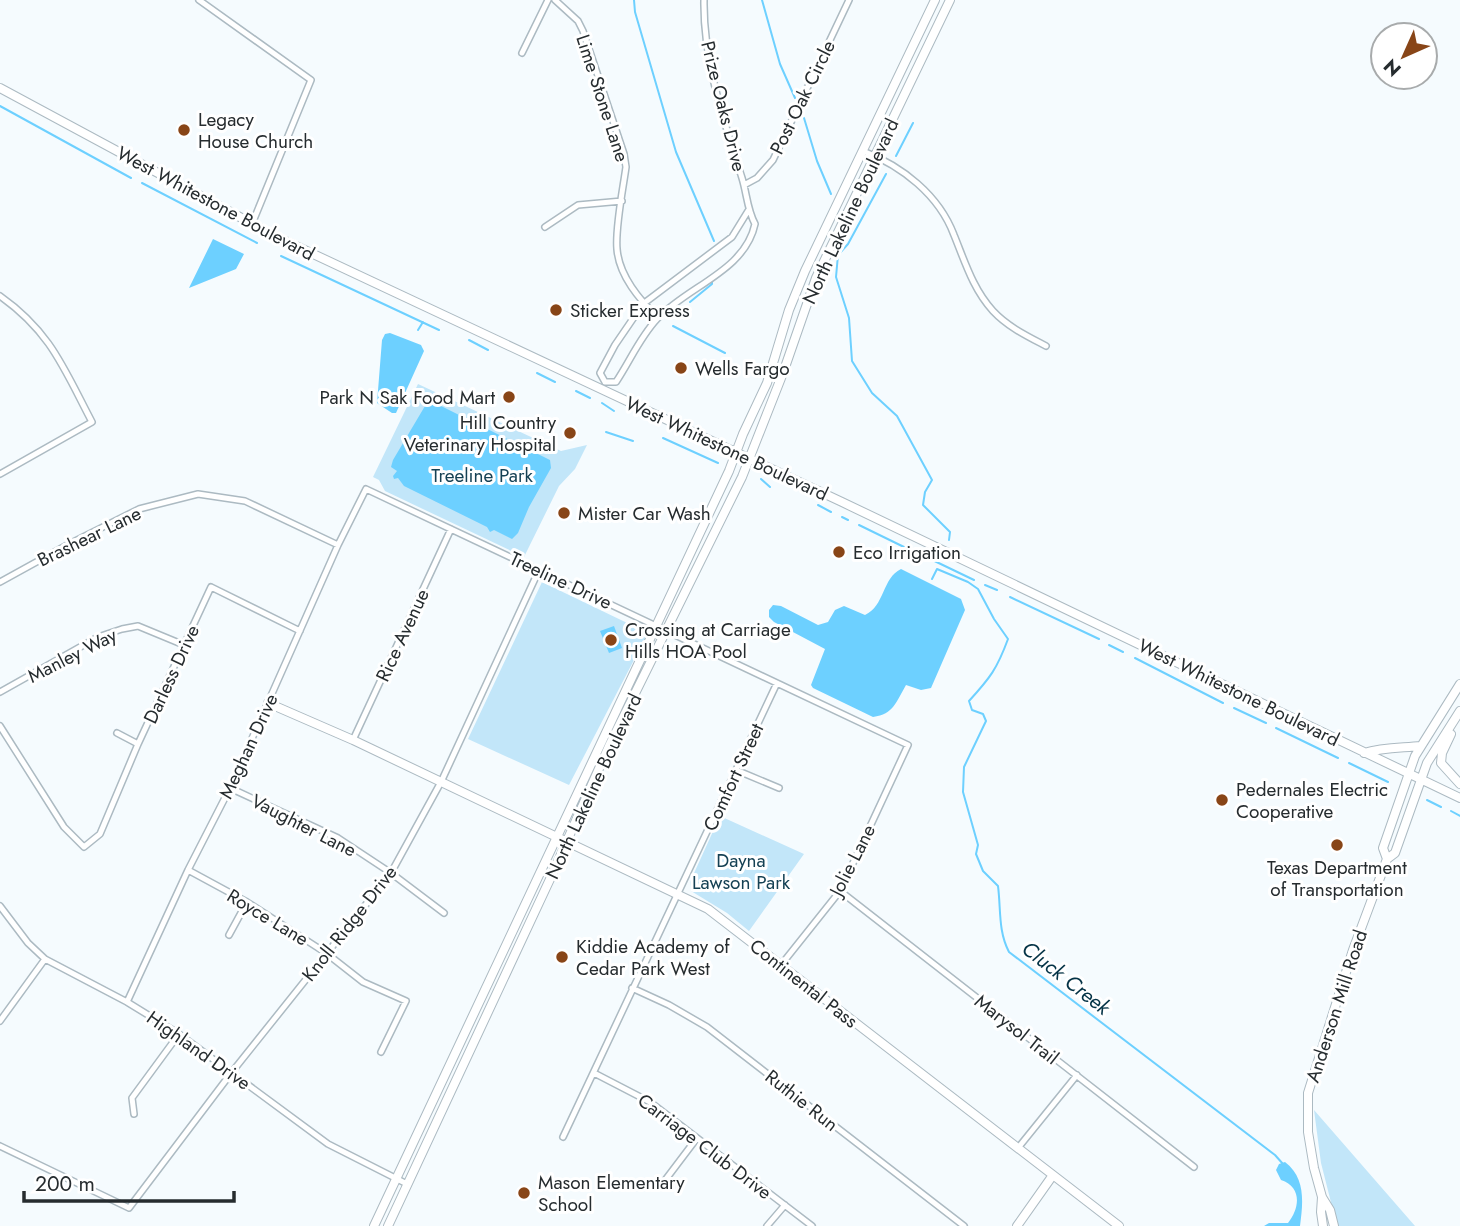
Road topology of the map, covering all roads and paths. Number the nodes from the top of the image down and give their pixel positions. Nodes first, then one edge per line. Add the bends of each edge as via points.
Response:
1 (199, 0) edge
2 (548, 0) edge
3 (555, 0) edge
4 (704, 0) edge
5 (849, 0) edge
6 (934, 0) edge
7 (950, 0) edge
8 (922, 26) junction
9 (934, 33) junction
10 (522, 53) dead end
11 (0, 88) edge
12 (863, 151) junction
13 (875, 155) junction
14 (744, 185) junction
15 (622, 201) junction
16 (748, 211) junction
17 (252, 224) junction
18 (545, 227) dead end
19 (0, 296) edge
20 (643, 304) junction
21 (659, 318) junction
22 (1046, 346) dead end
23 (603, 385) junction
24 (736, 452) junction
25 (750, 458) junction
26 (0, 474) edge
27 (366, 489) joint
28 (451, 529) junction
29 (338, 545) junction
30 (539, 570) junction
31 (0, 582) edge
32 (656, 625) junction
33 (300, 631) junction
34 (666, 631) junction
35 (184, 645) junction
36 (777, 683) junction
37 (1460, 684) edge
38 (0, 692) edge
39 (268, 703) junction
40 (1460, 711) edge
41 (1454, 720) junction
42 (0, 726) edge
43 (117, 733) dead end
44 (353, 740) junction
45 (138, 744) junction
46 (908, 745) joint
47 (1421, 746) junction
48 (1364, 753) junction
49 (736, 770) junction
50 (1409, 774) junction
51 (1421, 779) junction
52 (440, 782) junction
53 (1460, 784) edge
54 (230, 788) junction
55 (779, 788) dead end
56 (1460, 798) edge
57 (557, 836) junction
58 (567, 842) junction
59 (1387, 859) junction
60 (188, 870) junction
61 (391, 873) junction
62 (840, 891) junction
63 (677, 894) junction
64 (247, 902) junction
65 (0, 906) edge
66 (444, 913) dead end
67 (229, 935) dead end
68 (326, 953) junction
69 (44, 959) junction
70 (781, 965) junction
71 (632, 988) junction
72 (127, 1002) junction
73 (0, 1021) edge
74 (179, 1034) junction
75 (381, 1052) dead end
76 (232, 1072) junction
77 (594, 1073) junction
78 (1077, 1075) junction
79 (134, 1114) dead end
80 (563, 1137) dead end
81 (697, 1138) junction
82 (0, 1146) edge
83 (1018, 1148) junction
84 (1194, 1167) dead end
85 (1053, 1175) junction
86 (396, 1178) junction
87 (666, 1180) dead end
88 (407, 1184) junction
89 (1322, 1198) junction
90 (785, 1205) junction
91 (374, 1226) edge
92 (388, 1226) edge
93 (767, 1226) edge
94 (812, 1226) edge
95 (964, 1226) edge
96 (1017, 1226) edge
97 (1119, 1226) edge
98 (1324, 1226) edge
99 (1334, 1226) edge

1 - 17 street via 311,80
2 - 10 street
3 - 15 street, Lime Stone Lane via 583,31 624,154
4 - 14 street, Prize Oaks Drive via 703,25 719,103
5 - 14 street, Post Oak Circle via 772,160
6 - 8 main road, North Lakeline Boulevard
7 - 9 main road, North Lakeline Boulevard
8 - 9 main road
8 - 12 main road, North Lakeline Boulevard
9 - 13 main road, North Lakeline Boulevard
11 - 17 main road, West Whitestone Boulevard
12 - 13 street
12 - 24 main road, North Lakeline Boulevard via 805,271 767,383
13 - 22 street via 915,181 940,207 973,283 993,310
13 - 25 main road, North Lakeline Boulevard via 816,278
14 - 16 street, Prize Oaks Drive
15 - 18 street via 578,205
15 - 20 street, Lime Stone Lane via 617,248 621,267
16 - 20 street via 732,237
16 - 21 street, Prize Oaks Drive via 755,224 745,250
17 - 23 main road, West Whitestone Boulevard
19 - 26 street via 24,313 53,347 92,422
20 - 21 street, Lime Stone Lane
20 - 23 street via 600,373
21 - 23 street, Prize Oaks Drive via 617,382
23 - 24 main road, West Whitestone Boulevard
24 - 25 main road, West Whitestone Boulevard
24 - 32 main road, North Lakeline Boulevard
25 - 34 main road, North Lakeline Boulevard
25 - 48 main road, West Whitestone Boulevard
27 - 28 street, Treeline Drive
27 - 29 street, Meghan Drive
28 - 30 street, Treeline Drive
28 - 44 street, Rice Avenue
29 - 31 street, Brashear Lane via 245,501 198,495 139,509
29 - 33 street, Meghan Drive
30 - 32 street, Treeline Drive
30 - 52 street, Knoll Ridge Drive
32 - 34 street, Treeline Drive
32 - 57 main road, North Lakeline Boulevard
33 - 35 street, Darless Drive via 211,587
33 - 39 street, Meghan Drive
34 - 36 street, Treeline Drive
34 - 58 main road, North Lakeline Boulevard
35 - 38 street, Manley Way via 138,626 122,629
35 - 45 street, Darless Drive
36 - 46 street, Treeline Drive
36 - 49 street, Comfort Street
37 - 47 main road, Anderson Mill Road
39 - 44 main road, Continental Pass
39 - 54 street, Meghan Drive
40 - 41 main road, Anderson Mill Road
41 - 51 main road, Anderson Mill Road
41 - 53 main road via 1441,763
42 - 45 street, Darless Drive via 64,827 84,847 100,834
43 - 45 street
44 - 52 main road, Continental Pass
46 - 62 street, Jolie Lane
47 - 48 main road
47 - 50 main road, Anderson Mill Road
48 - 50 main road, West Whitestone Boulevard
49 - 55 street
49 - 63 street, Comfort Street
50 - 51 main road, West Whitestone Boulevard
50 - 59 main road, Anderson Mill Road via 1383,848
51 - 56 main road, West Whitestone Boulevard
51 - 59 main road, Anderson Mill Road via 1395,853
52 - 57 main road, Continental Pass
52 - 61 street, Knoll Ridge Drive
54 - 60 street, Meghan Drive
54 - 61 street, Vaughter Lane via 338,838
57 - 58 main road, Continental Pass
57 - 86 main road, North Lakeline Boulevard
58 - 63 main road, Continental Pass
58 - 88 main road, North Lakeline Boulevard
59 - 89 main road, Anderson Mill Road via 1308,1093 1308,1132
60 - 64 street, Royce Lane
60 - 72 street, Meghan Drive
61 - 66 street, Vaughter Lane
61 - 68 street, Knoll Ridge Drive
62 - 70 street, Jolie Lane
62 - 78 street, Marysol Trail
63 - 70 main road, Continental Pass via 708,909
63 - 71 street, Comfort Street
64 - 67 street
64 - 68 street, Royce Lane
65 - 69 street, Highland Drive
68 - 75 street, Royce Lane via 363,982 405,1001
68 - 76 street, Knoll Ridge Drive
69 - 72 street, Highland Drive
69 - 73 street
70 - 83 main road, Continental Pass
71 - 77 street, Comfort Street
71 - 95 street, Ruthie Run via 707,1027
72 - 74 street, Highland Drive
74 - 76 street, Highland Drive
74 - 79 street via 132,1098
76 - 82 street, Knoll Ridge Drive via 130,1208
76 - 86 street, Highland Drive via 328,1144
77 - 80 street, Comfort Street
77 - 81 street, Carriage Club Drive via 650,1101
78 - 83 street
78 - 84 street, Marysol Trail
81 - 87 street
81 - 90 street, Carriage Club Drive
83 - 85 main road, Continental Pass
85 - 96 main road
85 - 97 main road, Continental Pass
86 - 88 street, Highland Drive
86 - 91 main road, North Lakeline Boulevard
88 - 92 main road, North Lakeline Boulevard
89 - 98 main road, Anderson Mill Road
89 - 99 main road, Anderson Mill Road
90 - 93 street
90 - 94 street, Carriage Club Drive

